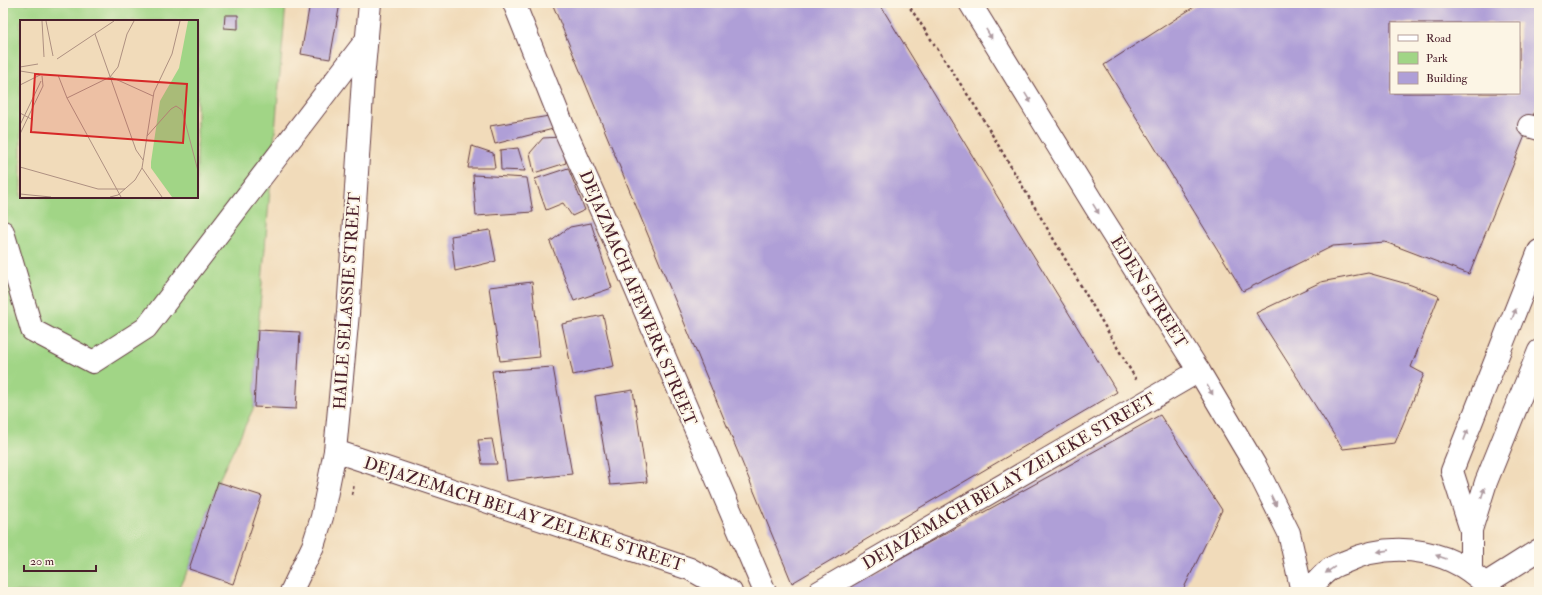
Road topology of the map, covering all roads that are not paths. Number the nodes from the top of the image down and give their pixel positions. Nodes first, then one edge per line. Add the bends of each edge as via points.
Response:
1 (370, 3) edge
2 (514, 3) edge
3 (970, 3) edge
4 (367, 39) junction
5 (3, 232) edge
6 (1539, 250) edge
7 (1539, 351) edge
8 (1199, 371) junction
9 (335, 452) junction
10 (1471, 530) junction
11 (1539, 550) edge
12 (1483, 583) edge
13 (291, 592) edge
14 (731, 592) edge
15 (765, 592) edge
16 (819, 592) edge
17 (1302, 592) edge
18 (1308, 592) edge

1 - 4 main road, HAILE SELASSIE STREET
2 - 15 main road, DEJAZMACH AFEWERK STREET via 564,128
3 -> 8 main road, EDEN STREET
4 - 5 main road via 146,328 93,362 32,330
4 - 9 main road, HAILE SELASSIE STREET via 348,313
10 -> 6 main road via 1452,471
10 -> 7 main road via 1486,482
8 - 16 main road, DEJAZEMACH BELAY ZELEKE STREET
8 -> 17 main road, EDEN STREET via 1276,504 1289,532
9 - 13 main road, HAILE SELASSIE STREET via 322,518 313,546
9 - 14 main road, DEJAZEMACH BELAY ZELEKE STREET via 690,569
10 - 12 main road
11 - 12 main road
12 -> 18 main road via 1442,556 1408,549 1382,550 1358,556 1328,570

